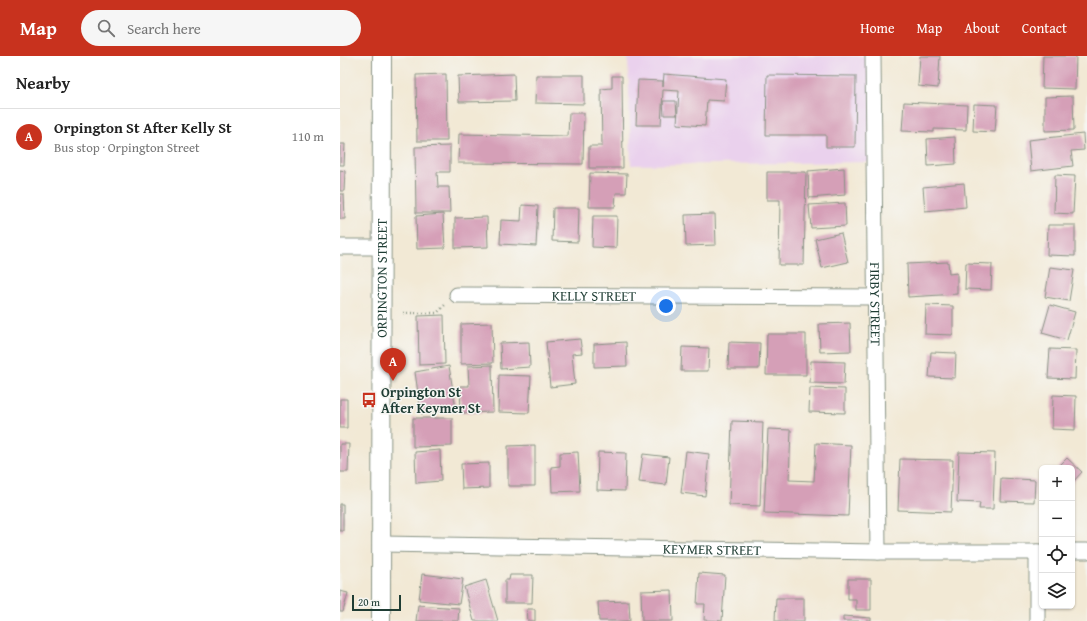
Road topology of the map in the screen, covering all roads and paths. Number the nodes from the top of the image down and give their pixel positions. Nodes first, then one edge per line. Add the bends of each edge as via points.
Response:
1 (382, 56) edge
2 (873, 56) edge
3 (340, 247) edge
4 (381, 247) junction
5 (457, 295) joint
6 (875, 297) junction
7 (403, 313) dead end
8 (382, 544) junction
9 (1087, 551) edge
10 (878, 552) junction
11 (1039, 552) edge
12 (1075, 552) edge
13 (381, 621) edge
14 (1037, 621) edge

1 - 4 street, ORPINGTON STREET
2 - 6 street, FIRBY STREET
3 - 4 street
4 - 8 street, ORPINGTON STREET
5 - 6 street, KELLY STREET
5 - 7 path via 437,313
6 - 10 street, FIRBY STREET
8 - 10 street, KEYMER STREET
8 - 13 street, ORPINGTON STREET
9 - 12 street
10 - 11 street, KEYMER STREET
11 - 14 street

